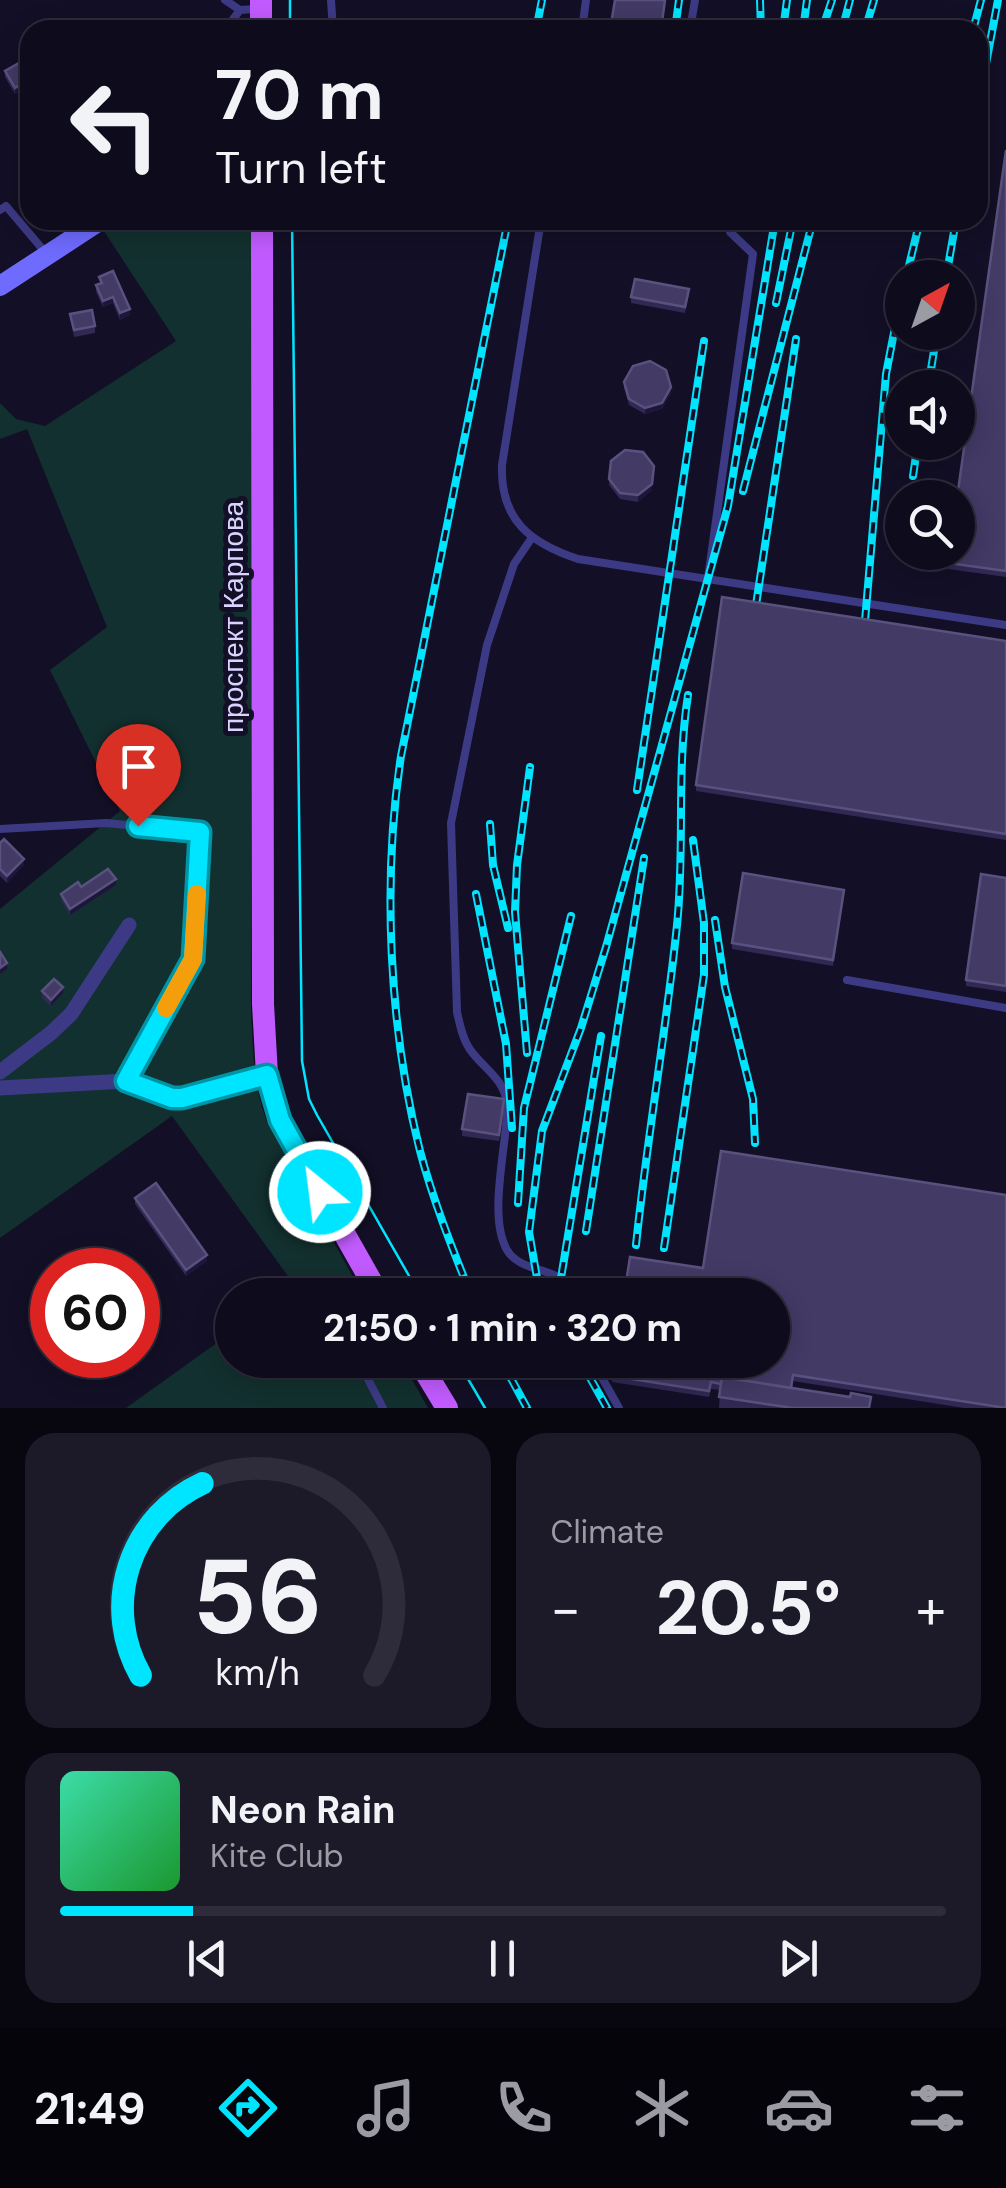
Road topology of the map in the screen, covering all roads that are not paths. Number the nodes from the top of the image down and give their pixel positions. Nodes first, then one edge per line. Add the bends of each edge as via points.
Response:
1 (225, 0) edge
2 (256, 12) edge
3 (0, 210) edge
4 (20, 222) edge
5 (27, 230) edge
6 (86, 230) edge
7 (262, 230) edge
8 (539, 230) edge
9 (730, 230) edge
10 (48, 255) junction
11 (0, 286) edge
12 (531, 539) junction
13 (708, 578) junction
14 (1006, 624) edge
15 (0, 829) edge
16 (129, 926) dead end
17 (847, 980) dead end
18 (1006, 1008) edge
19 (0, 1072) edge
20 (267, 1075) junction
21 (126, 1081) junction
22 (0, 1088) edge
23 (369, 1278) edge
24 (561, 1278) edge
25 (367, 1378) edge
26 (429, 1378) edge
27 (602, 1378) edge
28 (383, 1408) edge
29 (447, 1408) edge
30 (619, 1408) edge

1 - 2 lane
3 - 4 lane via 6,206
5 - 10 lane
6 - 10 main road
7 - 20 main road, проспект Карпова
8 - 12 lane via 501,490
9 - 13 lane via 753,254
10 - 11 main road
12 - 13 lane via 578,558
12 - 24 lane via 514,564 487,645 451,823 456,1012 470,1052 494,1076 507,1102 499,1180 504,1247 514,1260
13 - 14 lane
15 - 21 lane via 106,823 200,832 193,959
16 - 19 street via 71,1014
17 - 18 lane
20 - 21 street via 182,1098
20 - 23 main road, проспект Карпова via 280,1120
21 - 22 street
25 - 28 lane
26 - 29 main road
27 - 30 lane

